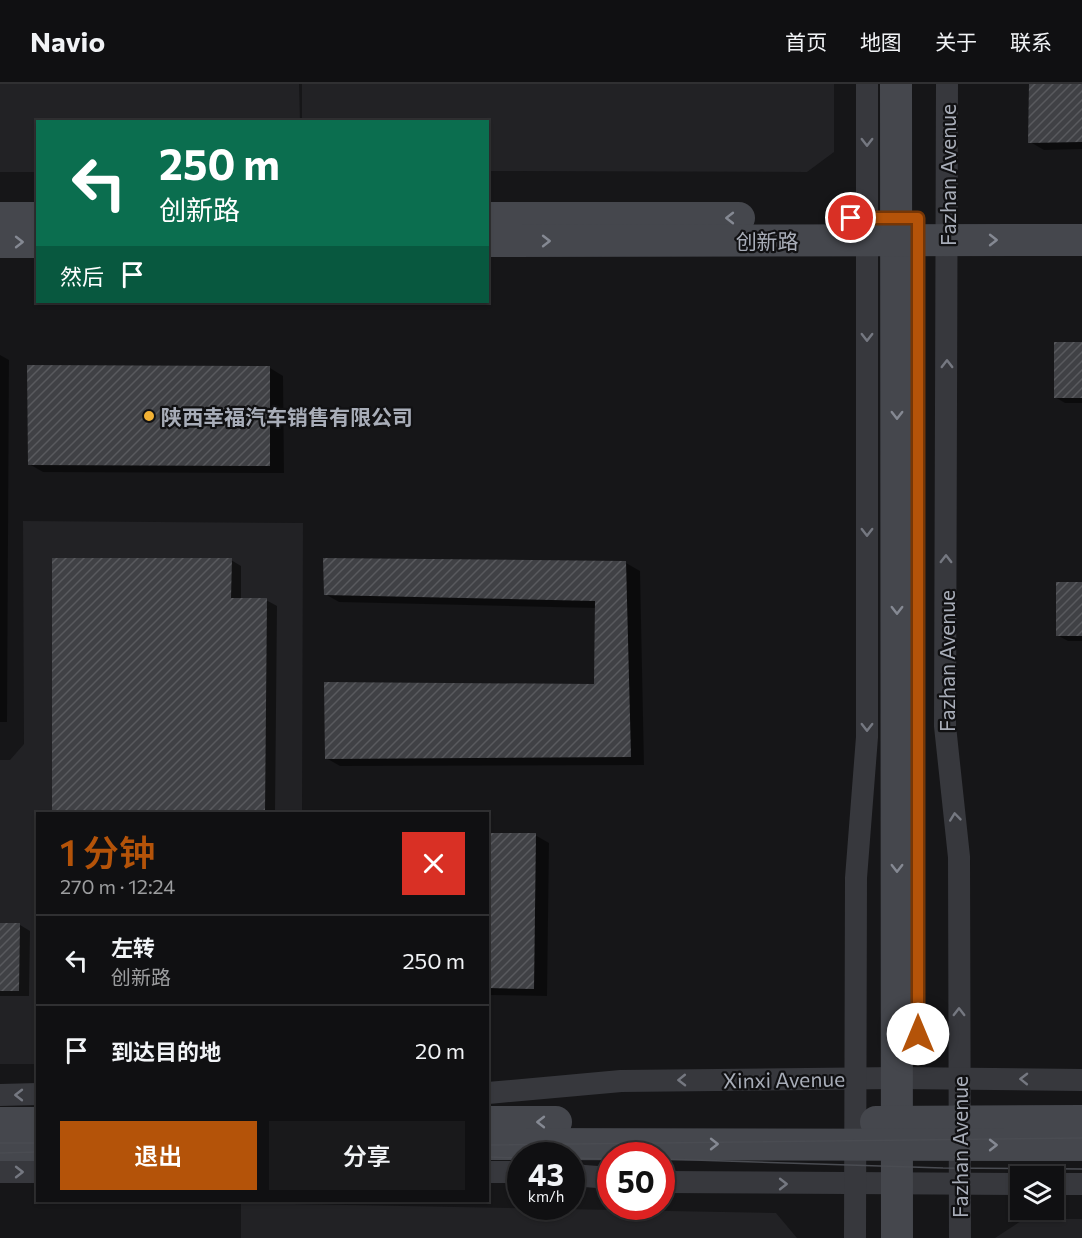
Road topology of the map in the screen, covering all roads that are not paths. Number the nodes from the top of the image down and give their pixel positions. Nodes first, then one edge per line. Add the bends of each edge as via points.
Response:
1 (867, 84) edge
2 (896, 84) edge
3 (918, 84) edge
4 (947, 84) edge
5 (0, 218) edge
6 (36, 218) edge
7 (489, 218) edge
8 (1082, 218) edge
9 (907, 229) junction
10 (1082, 240) edge
11 (489, 241) edge
12 (0, 242) edge
13 (36, 242) edge
14 (855, 1078) junction
15 (908, 1078) junction
16 (959, 1078) junction
17 (1082, 1080) edge
18 (489, 1093) edge
19 (0, 1095) edge
20 (36, 1095) edge
21 (1082, 1121) edge
22 (489, 1122) edge
23 (0, 1123) edge
24 (36, 1123) edge
25 (855, 1133) junction
26 (908, 1133) junction
27 (960, 1133) junction
28 (489, 1144) edge
29 (1082, 1144) edge
30 (0, 1145) edge
31 (36, 1145) edge
32 (0, 1172) edge
33 (36, 1172) edge
34 (489, 1172) edge
35 (507, 1172) edge
36 (675, 1182) edge
37 (855, 1184) junction
38 (908, 1184) junction
39 (960, 1184) junction
40 (1010, 1184) edge
41 (1064, 1184) edge
42 (1082, 1184) edge
43 (855, 1238) edge
44 (897, 1238) edge
45 (918, 1238) edge
46 (960, 1238) edge

1 -> 9 street, Fazhan Avenue
2 - 9 street, Fazhan Avenue
3 - 9 street, Fazhan Avenue
4 - 9 street, Fazhan Avenue
5 - 6 street
9 -> 7 street, 创新路
8 - 9 street, 创新路
9 -> 10 street, 创新路
11 -> 9 street, 创新路
9 -> 14 street, Fazhan Avenue via 856,878
9 - 15 street, Fazhan Avenue
16 -> 9 street, Fazhan Avenue via 959,857 945,726
12 -> 13 street
14 - 15 street, Xinxi Avenue
14 -> 18 street, Xinxi Avenue via 621,1081
14 - 25 street, Fazhan Avenue
15 - 16 street, Xinxi Avenue
15 - 26 street, Fazhan Avenue
17 -> 16 street, Xinxi Avenue
16 - 27 street, Fazhan Avenue
20 -> 19 street
21 - 27 street, Xinxi Avenue
25 -> 22 street, Xinxi Avenue
23 - 24 street
25 - 26 street, Xinxi Avenue
28 -> 25 street, Xinxi Avenue
25 - 37 street, Fazhan Avenue
26 - 27 street, Xinxi Avenue
26 - 38 street, Fazhan Avenue
27 -> 29 street, Xinxi Avenue
27 - 39 street, Fazhan Avenue
30 - 31 street
32 -> 33 street
34 - 35 street
36 -> 37 street
37 - 38 street
37 - 43 street, Fazhan Avenue
38 - 39 street
38 - 44 street, Fazhan Avenue
38 - 45 street, Fazhan Avenue
39 - 40 street
39 - 46 street, Fazhan Avenue
41 - 42 street

